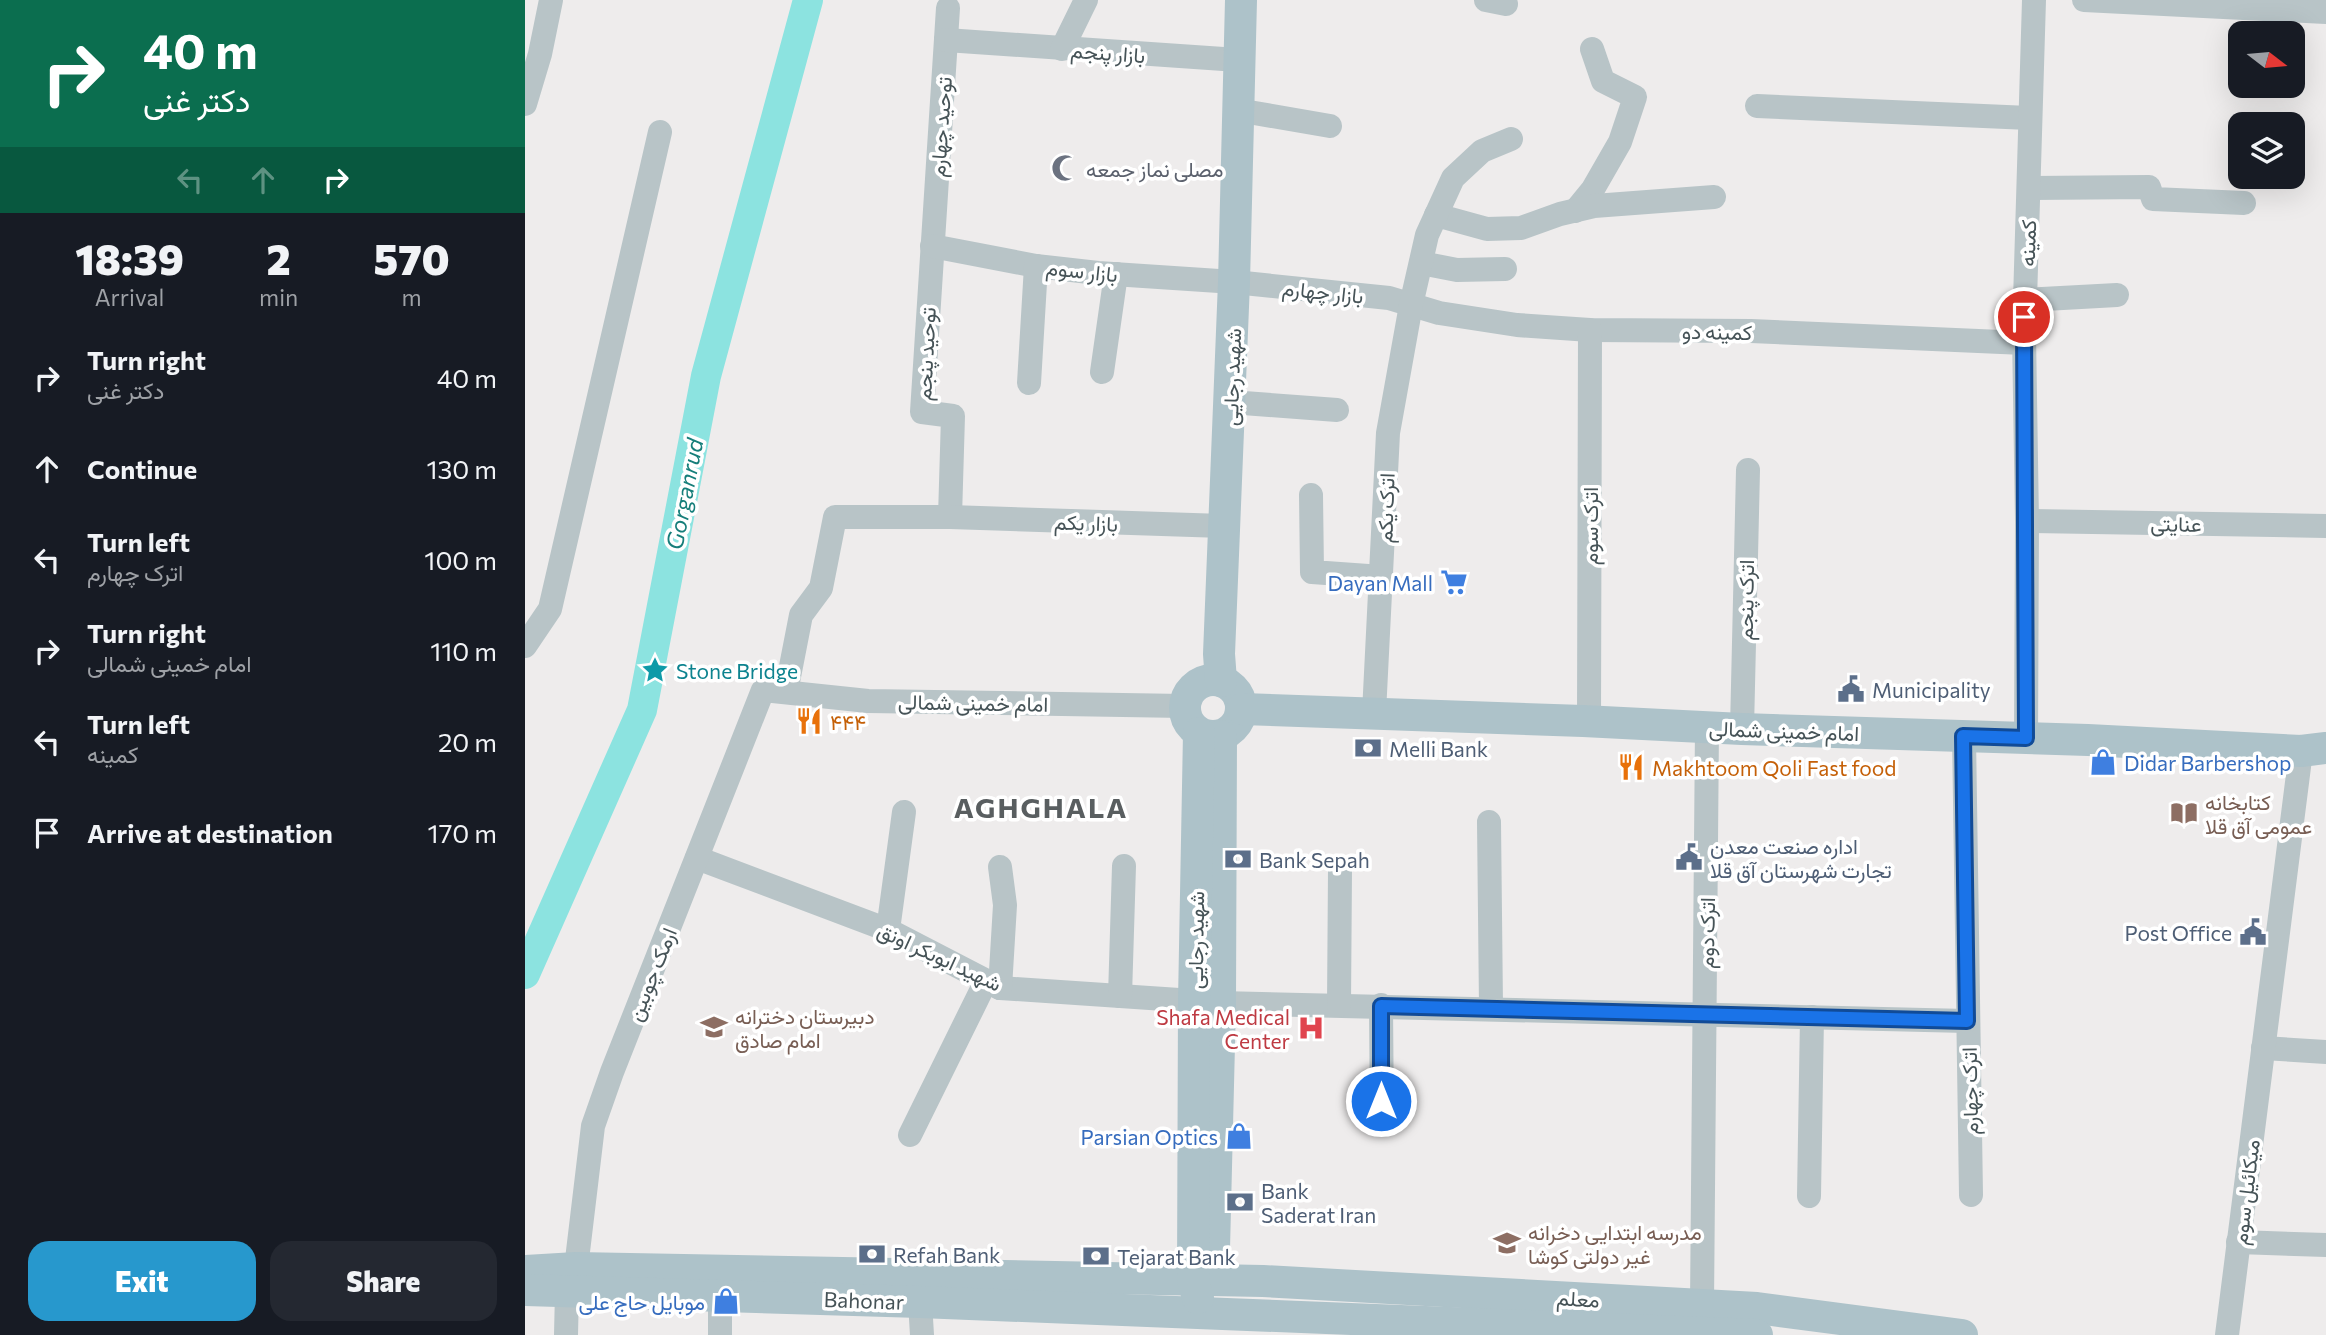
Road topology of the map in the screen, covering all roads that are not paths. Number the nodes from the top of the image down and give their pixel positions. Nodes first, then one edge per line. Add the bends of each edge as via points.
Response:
1 (551, 0) edge
2 (1086, 0) edge
3 (1241, 0) edge
4 (2034, 0) edge
5 (2084, 0) edge
6 (2141, 1) edge
7 (948, 8) dead end
8 (2326, 12) edge
9 (946, 40) junction
10 (1062, 49) junction
11 (1592, 49) dead end
12 (532, 52) edge
13 (1238, 60) junction
14 (525, 104) edge
15 (1757, 106) dead end
16 (1237, 110) junction
17 (2029, 118) junction
18 (1330, 126) dead end
19 (660, 132) dead end
20 (1511, 139) dead end
21 (2029, 188) junction
22 (1714, 197) dead end
23 (2244, 203) dead end
24 (1575, 211) junction
25 (1436, 215) junction
26 (932, 246) junction
27 (1421, 262) junction
28 (1035, 265) junction
29 (1505, 269) dead end
30 (1116, 274) junction
31 (1234, 282) junction
32 (2117, 295) dead end
33 (2025, 300) junction
34 (1411, 305) junction
35 (1590, 330) junction
36 (2024, 342) junction
37 (1102, 372) dead end
38 (1029, 383) dead end
39 (1230, 402) junction
40 (1337, 410) dead end
41 (1748, 470) dead end
42 (1311, 495) dead end
43 (950, 517) junction
44 (2027, 521) junction
45 (1223, 526) junction
46 (2326, 526) edge
47 (1382, 577) junction
48 (525, 646) edge
49 (1221, 681) junction
50 (775, 691) junction
51 (1184, 706) junction
52 (1242, 709) junction
53 (1374, 713) junction
54 (1589, 721) junction
55 (1707, 727) junction
56 (1742, 729) junction
57 (1210, 735) junction
58 (1963, 736) junction
59 (2026, 738) junction
60 (2313, 749) edge
61 (904, 811) dead end
62 (1489, 822) dead end
63 (697, 858) junction
64 (1124, 866) dead end
65 (1000, 867) dead end
66 (1340, 870) dead end
67 (888, 930) junction
68 (993, 984) junction
69 (1120, 996) junction
70 (1207, 1002) junction
71 (1339, 1004) junction
72 (1381, 1006) junction
73 (1491, 1007) junction
74 (1705, 1014) junction
75 (1812, 1017) junction
76 (1967, 1021) junction
77 (2263, 1048) junction
78 (2326, 1052) edge
79 (1382, 1125) dead end
80 (910, 1135) dead end
81 (1971, 1195) dead end
82 (1809, 1196) dead end
83 (2238, 1242) junction
84 (2326, 1245) edge
85 (525, 1271) edge
86 (571, 1280) junction
87 (1203, 1280) junction
88 (525, 1290) edge
89 (720, 1296) junction
90 (920, 1302) junction
91 (1702, 1305) junction
92 (1203, 1324) edge
93 (1374, 1327) edge
94 (1749, 1329) edge
95 (1487, 1330) edge
96 (1559, 1331) edge
97 (566, 1335) edge
98 (720, 1335) edge
99 (922, 1335) edge
100 (1962, 1335) edge
101 (2227, 1335) edge

1 - 12 street
2 - 10 street
3 - 13 main road, شهید رجایی
4 - 17 street, کمینه
5 - 6 street
6 - 8 street
7 - 9 street, توحید چهارم
9 - 10 street, بازار پنجم
9 - 26 street, توحید چهارم
10 - 13 street, بازار پنجم
11 - 24 street via 1602,81 1635,97 1620,142
12 - 14 street
13 - 16 main road, شهید رجایی
15 - 17 street
16 - 18 street
16 - 31 main road, شهید رجایی
17 - 21 street, کمینه
19 - 48 street via 550,609
20 - 25 street, اترک یکم via 1482,151 1453,178
21 - 23 street via 2149,187 2153,199
21 - 33 street, کمینه
22 - 24 street
24 - 25 street via 1521,228 1487,229
25 - 27 street, اترک یکم
26 - 28 street, بازار سوم
26 - 43 street, توحید پنجم via 922,412 953,416
27 - 29 street via 1457,270
27 - 34 street, اترک یکم
28 - 30 street, بازار سوم
28 - 38 street
30 - 31 street, بازار سوم
30 - 37 street
31 - 34 street, بازار چهارم via 1389,298
31 - 39 main road, شهید رجایی
32 - 33 street
33 - 36 street, کمینه
34 - 35 street, کمینه دو via 1517,325
34 - 47 street, اترک یکم via 1388,433
35 - 36 street, کمینه دو
35 - 54 street, اترک سوم
36 - 44 street, کمینه
39 - 40 street
39 - 45 main road, شهید رجایی
41 - 56 street, اترک پنجم
42 - 47 street via 1312,572
43 - 45 street, بازار یکم
43 - 50 street, بازار یکم via 835,517 821,588 801,615
44 - 46 street, عنایتی
44 - 59 street, کمینه
45 - 49 main road, شهید رجایی
47 - 53 street, اترک یکم
49 - 51 main road via 1193,687
49 - 52 main road via 1236,691
50 - 51 street, امام خمینی شمالی via 867,701
50 - 63 street, ارمک چوبین
51 - 57 main road via 1190,726
52 - 53 main road, امام خمینی شمالی
52 - 57 main road via 1231,730
53 - 54 main road, امام خمینی شمالی
54 - 55 main road, امام خمینی شمالی
55 - 56 main road, امام خمینی شمالی
55 - 74 street, اترک دوم
56 - 58 main road, امام خمینی شمالی
57 - 70 main road, شهید رجایی
58 - 59 main road, امام خمینی شمالی
58 - 76 street, اترک چهارم
59 - 60 main road, امام خمینی شمالی
60 - 77 street, میکائیل سوم
61 - 67 street
62 - 73 street
63 - 67 street, شهید ابوبکر اونق
63 - 86 street, ارمک چوبین via 593,1126
64 - 69 street
65 - 68 street via 1005,905
66 - 71 street
67 - 68 street, شهید ابوبکر اونق
68 - 69 street, شهید ابوبکر اونق
68 - 80 street
69 - 70 street, شهید ابوبکر اونق
70 - 71 street, شهید ابوبکر اونق
70 - 87 main road, شهید رجایی
71 - 72 street, شهید ابوبکر اونق
72 - 73 street, شهید ابوبکر اونق
72 - 79 street
73 - 74 street, شهید ابوبکر اونق
74 - 75 street, شهید ابوبکر اونق
74 - 91 street, اترک دوم
75 - 76 street, شهید ابوبکر اونق
75 - 82 street
76 - 81 street, اترک چهارم
77 - 78 street
77 - 83 street, میکائیل سوم
83 - 84 street
83 - 101 street, میکائیل سوم
85 - 86 main road, Bahonar
86 - 87 main road, Bahonar
86 - 88 main road, Bahonar
86 - 89 main road, Bahonar
86 - 97 street, ارمک چوبین
87 - 91 main road, معلم
87 - 92 main road, شهید رجایی
89 - 90 main road, Bahonar
89 - 98 street
90 - 92 main road, Bahonar
90 - 99 street
91 - 94 main road, معلم
92 - 93 main road, معلم
93 - 95 main road, معلم
94 - 96 main road, معلم
94 - 100 main road, معلم
95 - 96 main road, معلم

